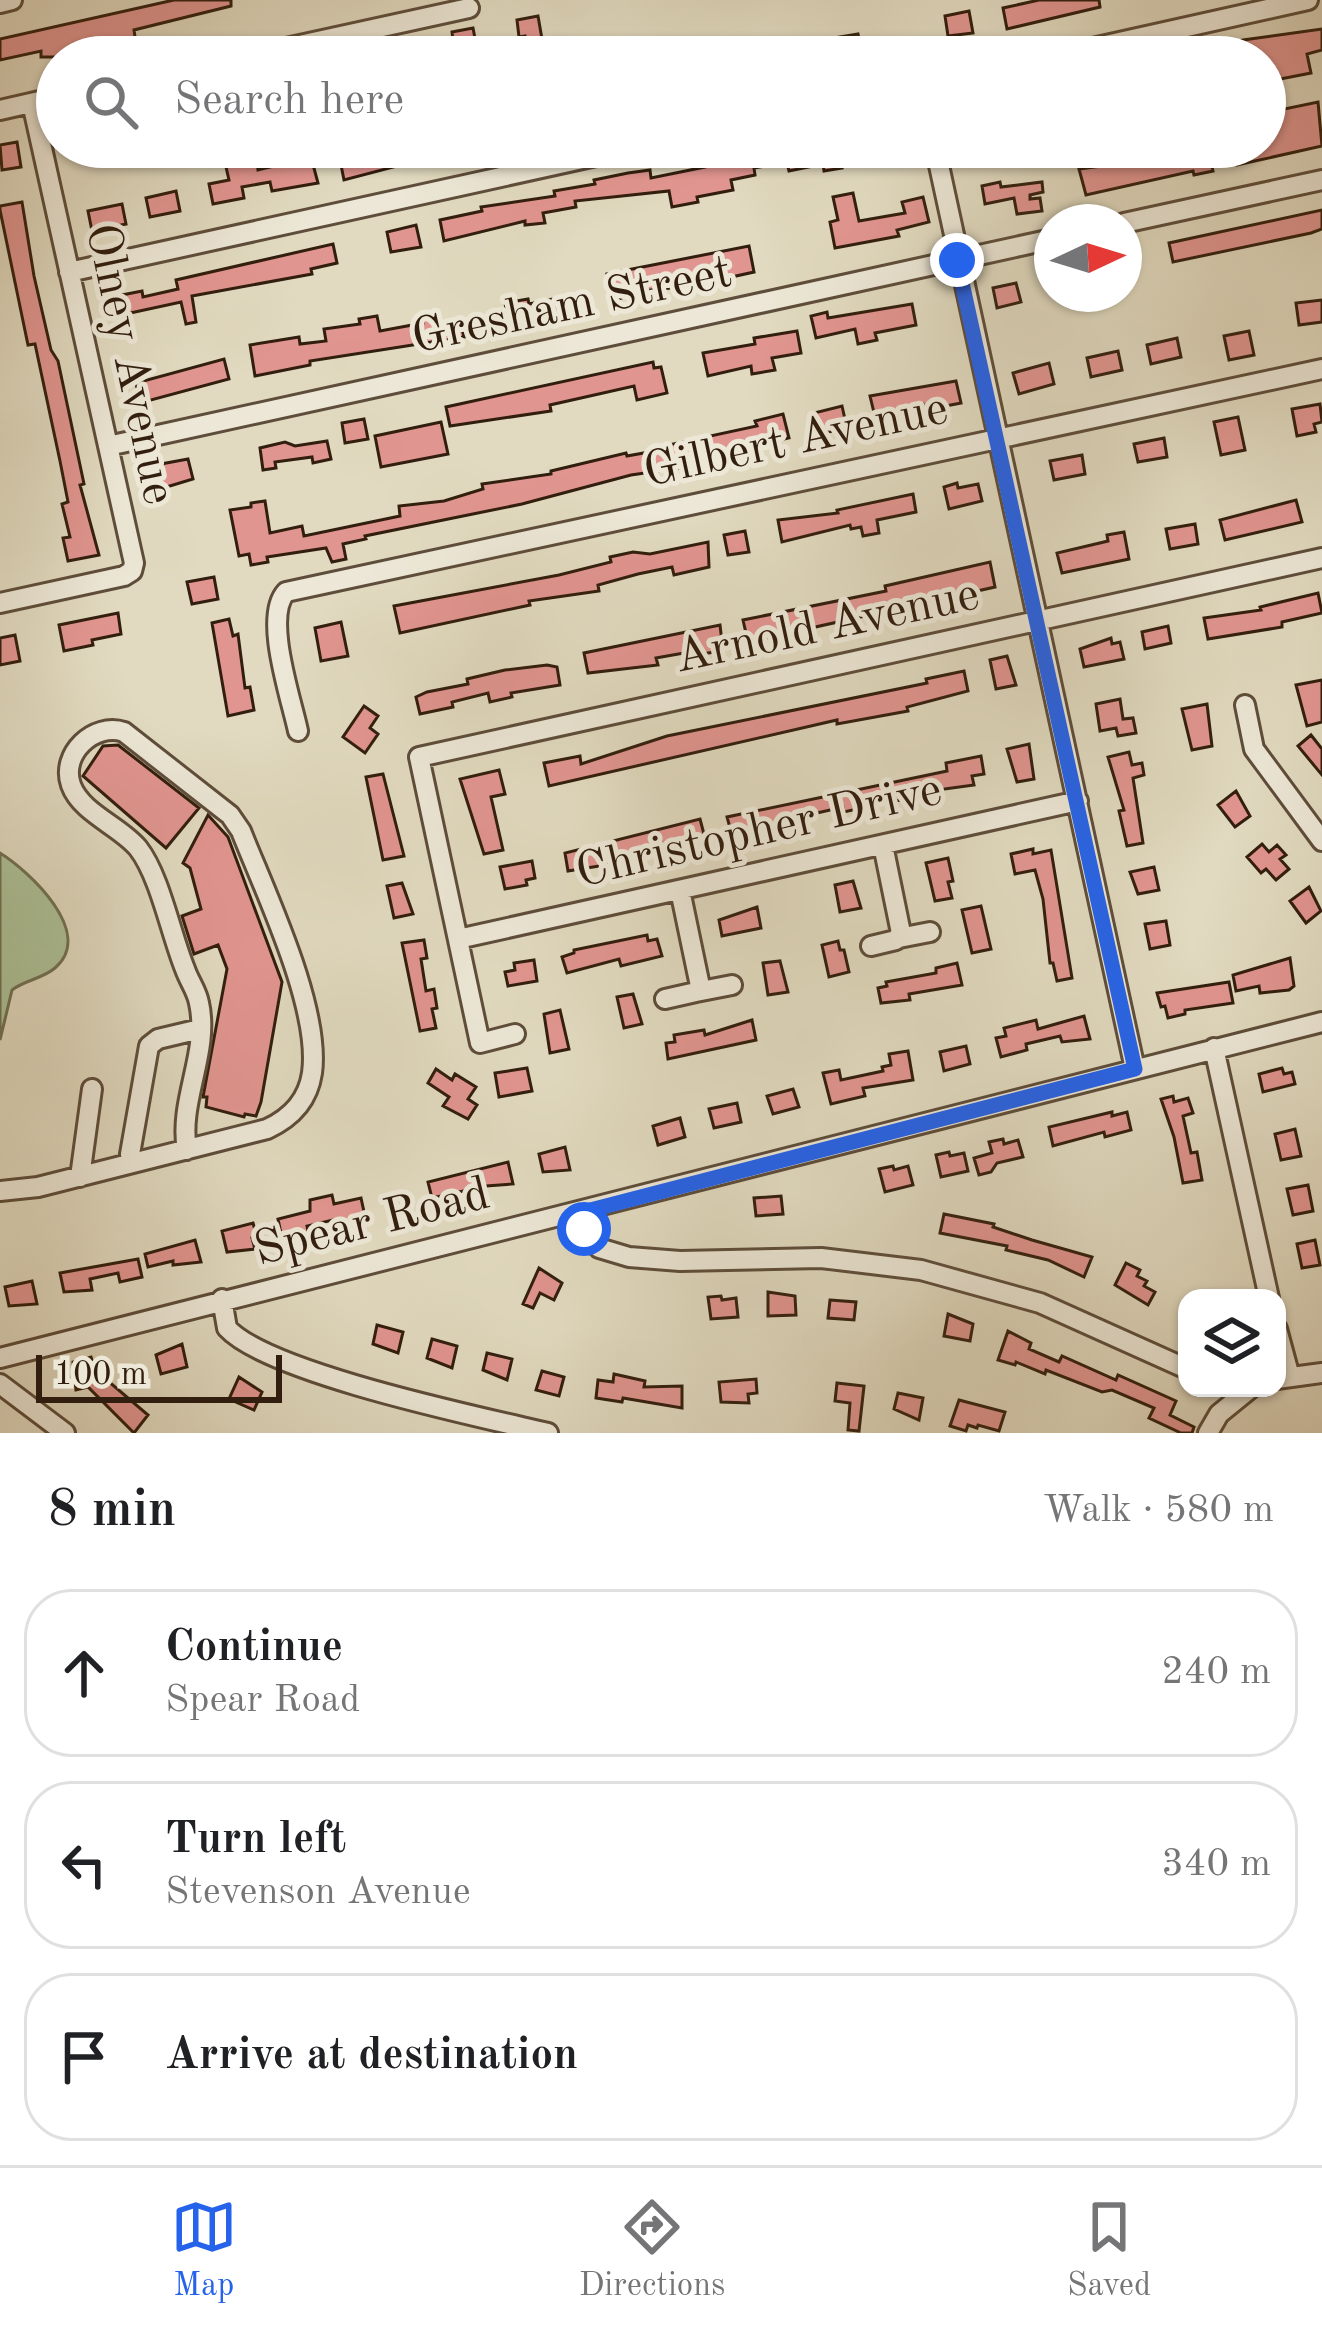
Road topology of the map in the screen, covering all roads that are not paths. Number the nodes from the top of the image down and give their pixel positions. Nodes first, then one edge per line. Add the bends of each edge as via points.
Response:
1 (12, 0) edge
2 (1308, 0) edge
3 (0, 3) edge
4 (469, 8) dead end
5 (341, 36) edge
6 (1146, 36) edge
7 (36, 102) edge
8 (32, 103) junction
9 (0, 110) edge
10 (36, 121) edge
11 (46, 168) edge
12 (542, 168) edge
13 (939, 168) edge
14 (1322, 180) edge
15 (1142, 219) edge
16 (1034, 243) edge
17 (957, 260) junction
18 (69, 272) junction
19 (1322, 369) edge
20 (998, 438) junction
21 (108, 446) junction
22 (1322, 558) edge
23 (0, 603) edge
24 (1038, 620) junction
25 (1244, 705) dead end
26 (298, 731) dead end
27 (1078, 801) junction
28 (1322, 841) edge
29 (883, 844) junction
30 (680, 890) junction
31 (930, 932) dead end
32 (899, 938) junction
33 (458, 939) junction
34 (871, 946) dead end
35 (732, 985) dead end
36 (696, 992) junction
37 (665, 999) dead end
38 (1322, 1022) edge
39 (200, 1029) junction
40 (515, 1034) dead end
41 (1214, 1048) junction
42 (1135, 1069) junction
43 (92, 1089) dead end
44 (187, 1150) junction
45 (131, 1163) junction
46 (80, 1177) junction
47 (0, 1191) edge
48 (575, 1214) junction
49 (1267, 1289) edge
50 (222, 1299) junction
51 (0, 1358) edge
52 (1178, 1365) edge
53 (1322, 1373) edge
54 (1286, 1378) edge
55 (0, 1384) edge
56 (1235, 1397) edge
57 (65, 1433) edge
58 (548, 1433) edge
59 (1208, 1433) edge

1 - 3 street
2 - 6 street
4 - 5 street
7 - 8 street
8 - 9 street
8 - 10 street, Olney Avenue
11 - 18 street, Olney Avenue
12 - 18 street
13 - 17 street
14 - 15 street
16 - 17 street, Gresham Street
17 - 20 street
17 - 21 street, Gresham Street
18 - 21 street, Olney Avenue
19 - 20 street, Gilbert Avenue
20 - 24 street
20 - 26 street, Gilbert Avenue via 286,592 276,624
21 - 23 street, Olney Avenue via 132,571
22 - 24 street, Arnold Avenue
24 - 27 street
24 - 33 street, Arnold Avenue via 419,757
25 - 28 street via 1254,749
27 - 29 street, Christopher Drive
27 - 42 street
29 - 30 street, Christopher Drive
29 - 32 street
30 - 33 street, Christopher Drive
30 - 36 street
31 - 32 street
32 - 34 street
33 - 40 street via 480,1043
35 - 36 street
36 - 37 street
38 - 41 street, Spear Road
39 - 44 street
39 - 44 street via 197,995 142,855 72,787 73,754 104,729 124,732 236,821 307,1022 312,1075 292,1114 267,1130
39 - 45 street via 149,1046
41 - 42 street, Spear Road
41 - 49 street
42 - 48 street, Spear Road
43 - 46 street
44 - 45 street
45 - 46 street
46 - 47 street
48 - 50 street, Spear Road
48 - 52 street via 599,1247 629,1257 821,1258 921,1270 1040,1303
50 - 51 street, Spear Road
50 - 58 street via 227,1328 264,1354
53 - 54 street
55 - 57 street
56 - 59 street

